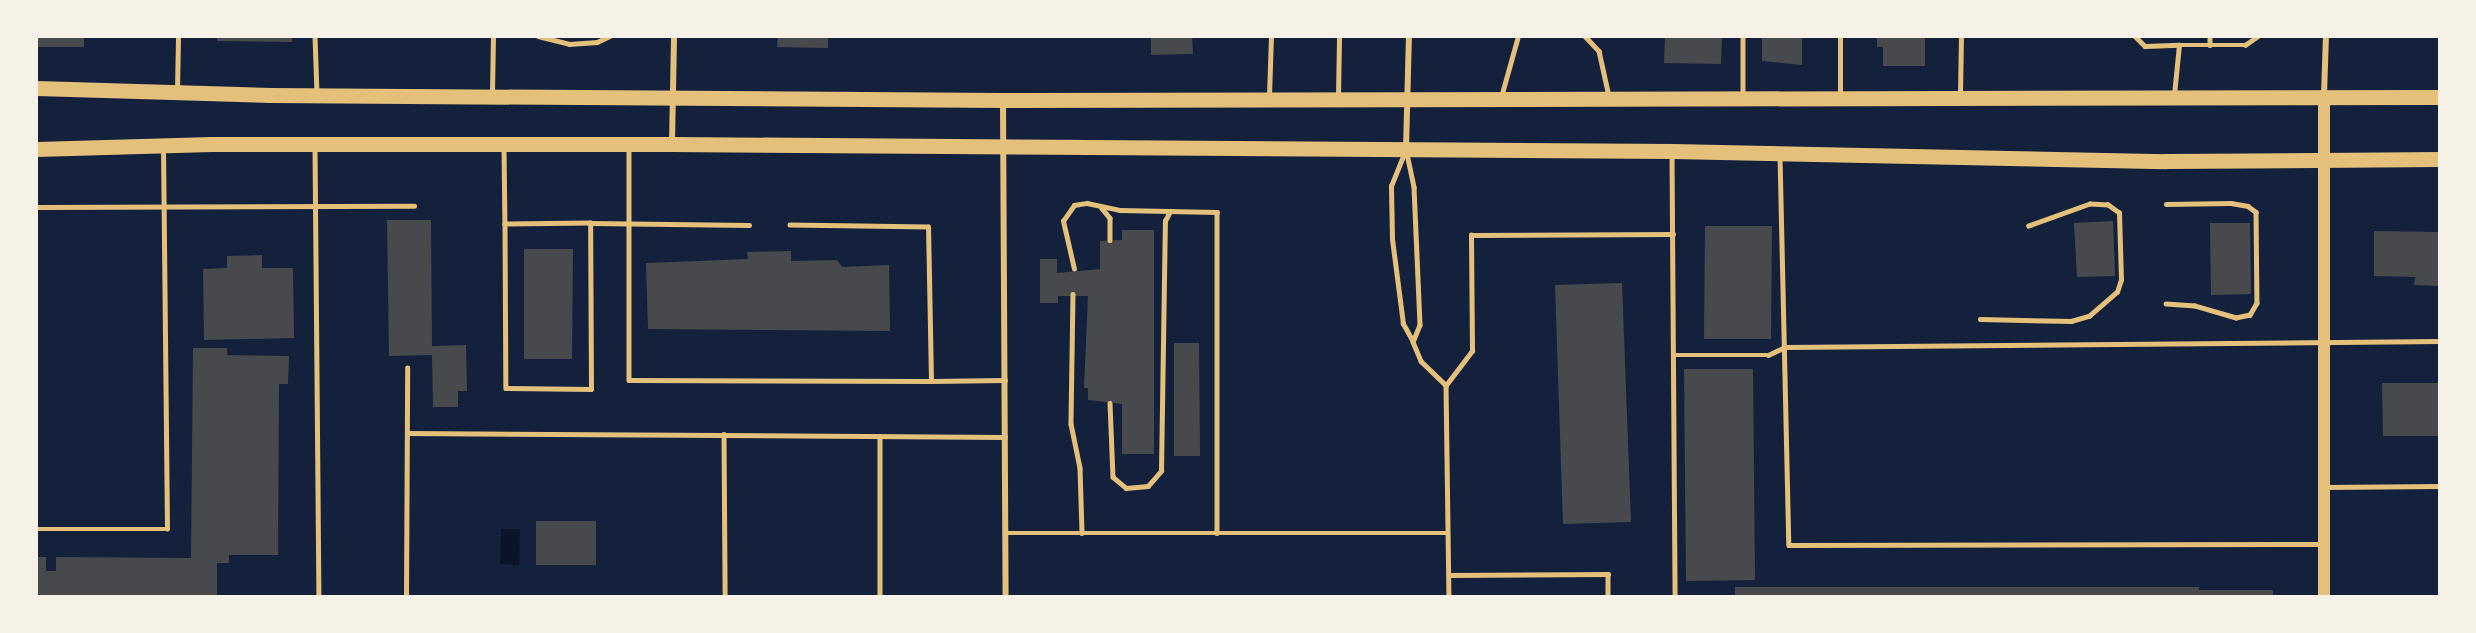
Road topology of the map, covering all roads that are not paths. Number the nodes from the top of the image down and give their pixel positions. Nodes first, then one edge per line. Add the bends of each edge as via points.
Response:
1 (178, 36) edge
2 (315, 36) edge
3 (493, 36) edge
4 (538, 36) edge
5 (610, 36) edge
6 (674, 36) edge
7 (1271, 36) edge
8 (1339, 36) edge
9 (1409, 36) edge
10 (1518, 36) edge
11 (1585, 36) edge
12 (1743, 36) edge
13 (1840, 36) edge
14 (1960, 36) edge
15 (2135, 36) edge
16 (2210, 36) edge
17 (2258, 36) edge
18 (2326, 36) edge
19 (2179, 45) junction
20 (2210, 45) junction
21 (36, 88) edge
22 (177, 91) junction
23 (317, 95) junction
24 (492, 96) junction
25 (673, 97) junction
26 (1960, 97) junction
27 (2440, 97) edge
28 (1840, 98) junction
29 (2174, 98) junction
30 (2324, 98) junction
31 (1003, 100) junction
32 (1269, 100) junction
33 (1338, 100) junction
34 (1408, 100) junction
35 (1743, 100) junction
36 (1500, 101) junction
37 (1611, 101) junction
38 (315, 144) junction
39 (504, 144) junction
40 (629, 144) junction
41 (672, 144) junction
42 (163, 145) junction
43 (1003, 147) junction
44 (36, 149) edge
45 (1406, 149) junction
46 (1672, 151) junction
47 (1780, 154) junction
48 (2440, 159) edge
49 (2322, 160) junction
50 (2166, 204) dead end
51 (1099, 205) junction
52 (414, 206) dead end
53 (36, 207) edge
54 (164, 207) junction
55 (316, 207) junction
56 (1170, 211) junction
57 (590, 223) junction
58 (505, 224) junction
59 (629, 224) junction
60 (749, 225) dead end
61 (790, 225) dead end
62 (2030, 226) dead end
63 (1673, 234) junction
64 (1110, 240) dead end
65 (1074, 269) dead end
66 (1073, 294) dead end
67 (2166, 304) dead end
68 (1980, 318) dead end
69 (2440, 341) edge
70 (1413, 342) junction
71 (2324, 342) junction
72 (1785, 346) junction
73 (1673, 355) junction
74 (407, 368) dead end
75 (1005, 380) junction
76 (931, 381) junction
77 (1446, 385) junction
78 (1110, 403) dead end
79 (407, 433) junction
80 (724, 434) junction
81 (880, 436) junction
82 (1005, 437) junction
83 (2440, 486) edge
84 (2324, 487) junction
85 (36, 529) edge
86 (1006, 533) junction
87 (1082, 533) junction
88 (1217, 533) junction
89 (1448, 533) junction
90 (2324, 544) junction
91 (1449, 575) junction
92 (319, 597) edge
93 (406, 597) edge
94 (724, 597) edge
95 (880, 597) edge
96 (1006, 597) edge
97 (1449, 597) edge
98 (1608, 597) edge
99 (1675, 597) edge
100 (2324, 597) edge

1 - 22 lane
2 - 23 lane
3 - 24 lane
4 - 5 lane via 569,44 597,42
6 - 25 street
7 - 32 lane
8 - 33 lane
9 - 34 street
10 - 36 lane
11 - 37 lane via 1599,51
12 - 35 lane
13 - 28 lane
14 - 26 lane
15 - 19 lane via 2145,46
16 - 20 lane
17 - 20 lane via 2245,45
18 - 30 street
19 - 20 lane
19 - 29 lane
21 - 22 main road
22 - 23 main road
23 - 24 main road
24 - 25 main road
25 - 31 main road
25 - 41 street
26 - 28 main road
26 - 29 main road
27 - 30 main road
28 - 35 main road
29 - 30 main road
30 - 49 main road
31 - 32 main road
31 - 43 street
32 - 33 main road
33 - 34 main road
34 - 36 main road
34 - 45 street
35 - 37 main road
36 - 37 main road
38 - 39 main road
38 - 42 main road
38 - 55 lane
39 - 40 main road
39 - 58 lane
40 - 41 main road
40 - 59 lane
41 - 43 main road
42 - 44 main road
42 - 54 lane
43 - 45 main road
43 - 75 street
45 - 46 main road
45 - 70 lane via 1414,187 1420,326
45 - 70 lane via 1391,186 1392,239 1402,324
46 - 47 main road
46 - 63 lane
47 - 49 main road
47 - 72 lane
48 - 49 main road
49 - 71 main road
50 - 67 lane via 2231,202 2256,212 2257,303 2250,315 2236,318 2195,306
51 - 56 lane
51 - 64 lane via 1110,218
51 - 65 lane via 1074,206 1063,221
52 - 55 lane
53 - 54 lane
54 - 55 lane
54 - 85 lane via 167,529
55 - 92 lane
56 - 78 lane via 1165,221 1161,471 1148,486 1126,488 1113,477
56 - 88 lane via 1217,212
57 - 58 lane
57 - 58 lane via 591,389 506,388
57 - 59 lane
59 - 60 lane
59 - 76 lane via 629,380
61 - 76 lane via 928,227
62 - 68 lane via 2090,204 2108,205 2119,213 2121,280 2117,292 2089,316 2071,321
63 - 73 lane
63 - 77 lane via 1471,235 1472,351
66 - 87 lane via 1071,424 1080,468
69 - 71 lane
70 - 77 lane via 1421,362
71 - 72 lane
71 - 84 main road
72 - 73 lane via 1768,355
72 - 90 lane via 1788,545
73 - 99 lane
74 - 79 lane
75 - 76 lane
75 - 82 street
77 - 89 lane
79 - 80 lane
79 - 93 lane
80 - 81 lane
80 - 94 lane
81 - 82 lane
81 - 95 lane
82 - 86 street
83 - 84 lane
84 - 90 main road
86 - 87 lane
86 - 96 street
87 - 88 lane
88 - 89 lane
89 - 91 lane
90 - 100 main road
91 - 97 lane
91 - 98 lane via 1608,574

